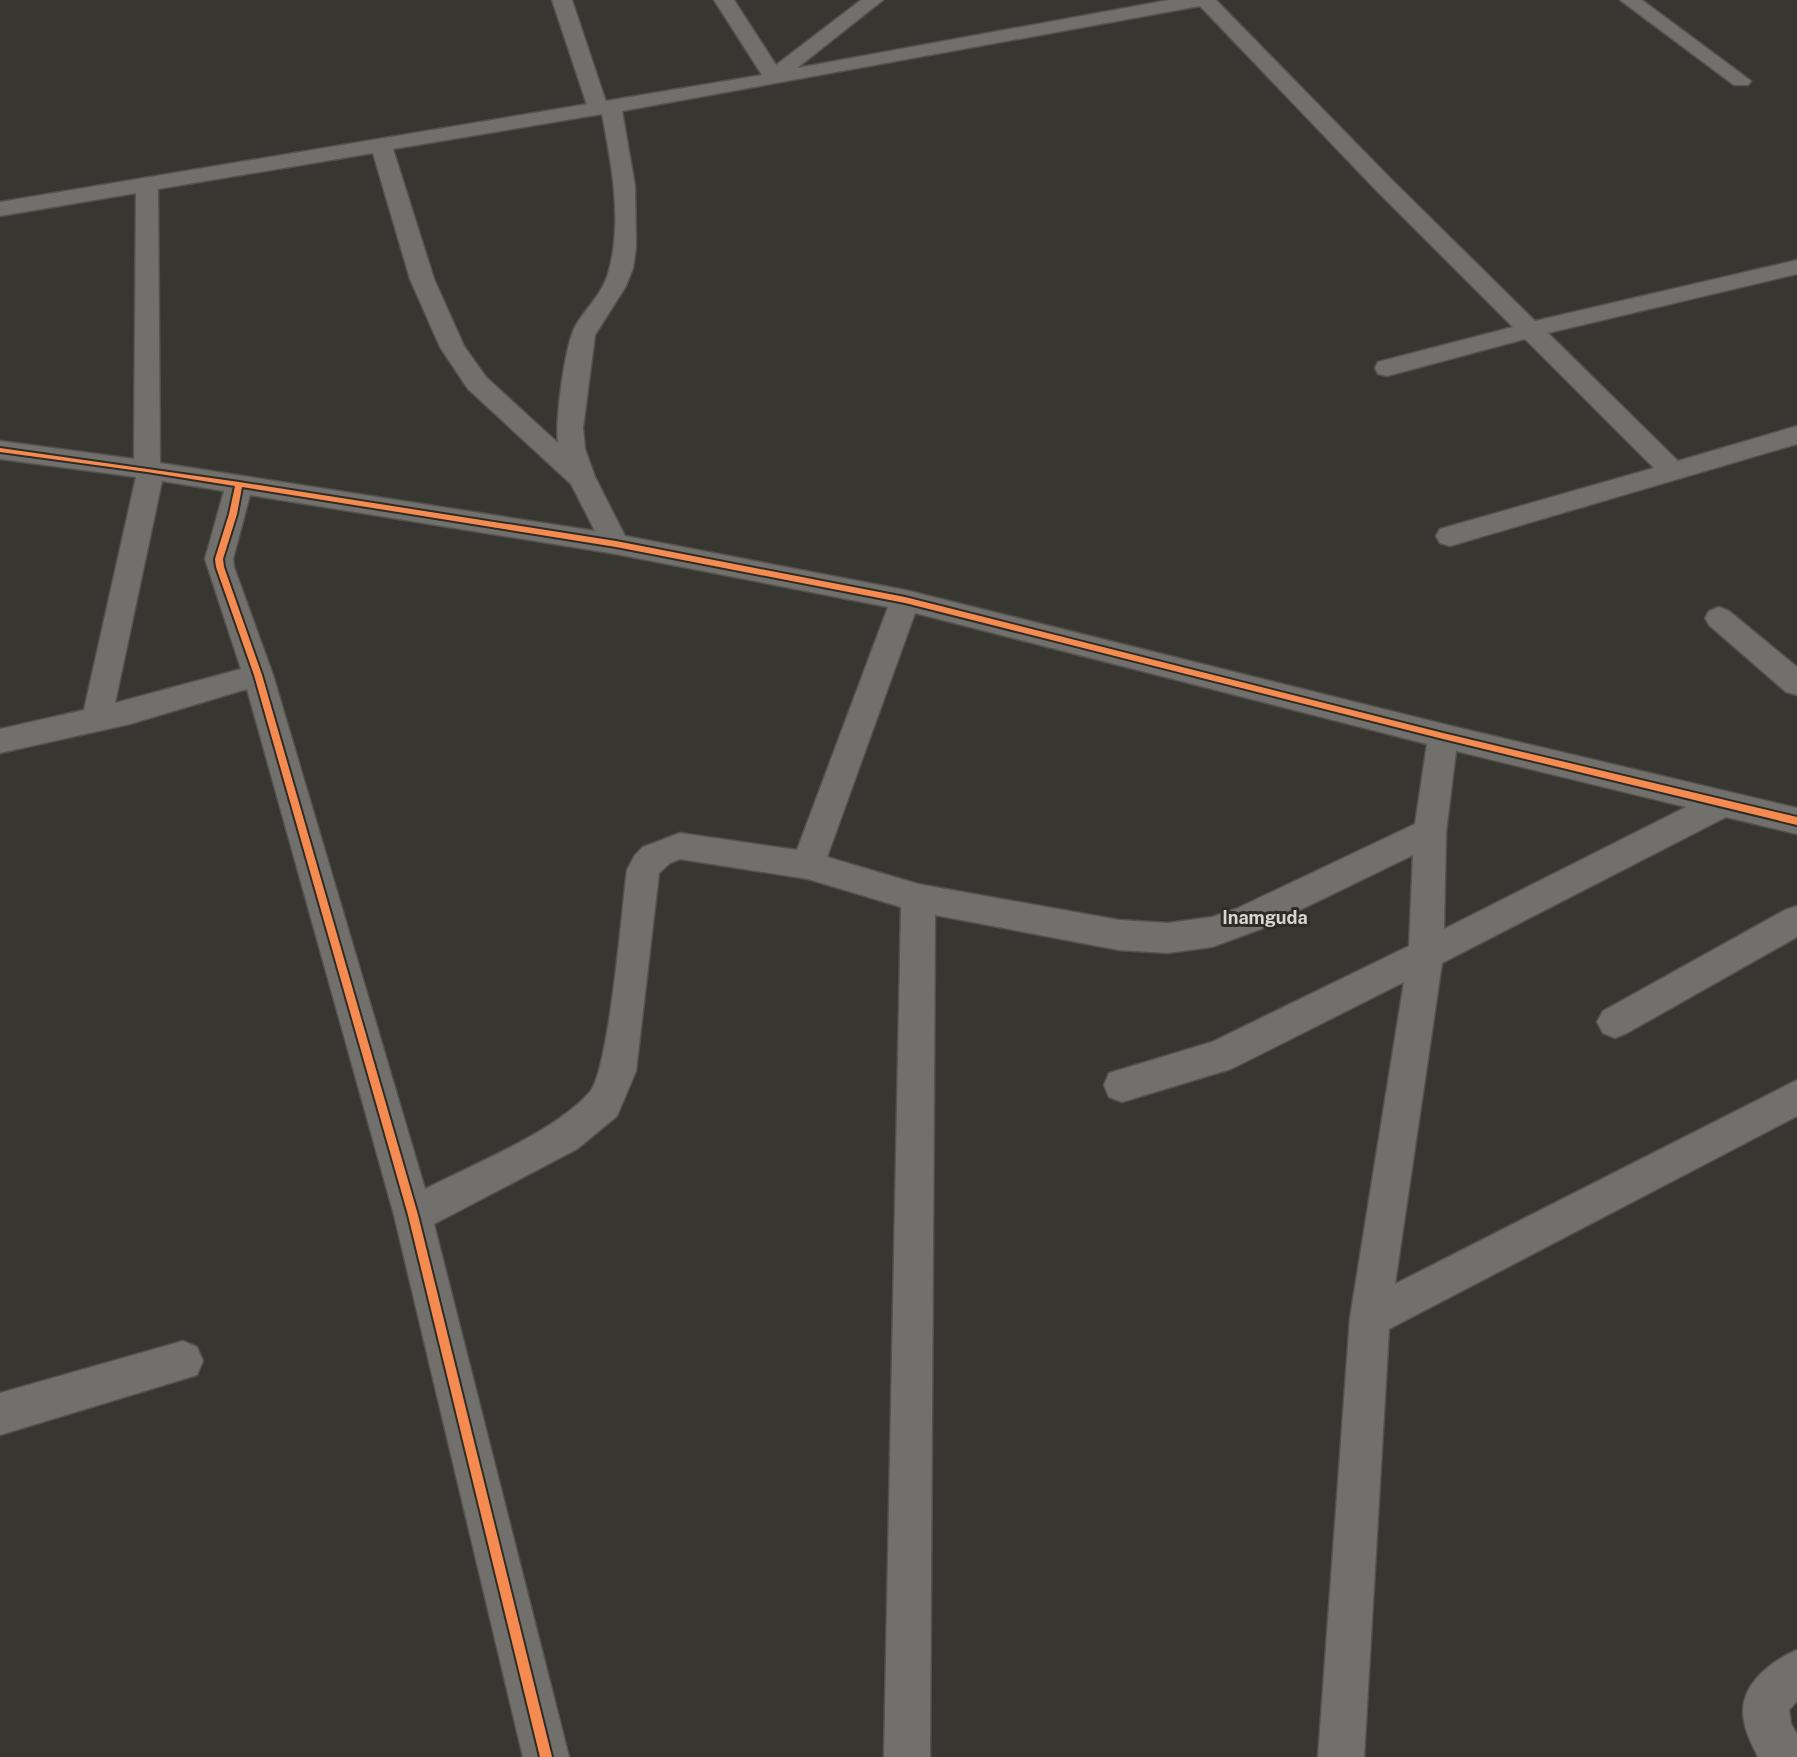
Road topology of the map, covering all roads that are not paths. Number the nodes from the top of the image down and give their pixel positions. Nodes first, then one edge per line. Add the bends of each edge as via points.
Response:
1 (562, 0) edge
2 (724, 0) edge
3 (873, 0) edge
4 (1200, 0) edge
5 (1205, 0) edge
6 (1630, 0) edge
7 (773, 77) junction
8 (1741, 81) dead end
9 (604, 106) junction
10 (381, 144) junction
11 (147, 183) junction
12 (0, 209) edge
13 (1797, 267) edge
14 (1532, 329) junction
15 (1387, 368) dead end
16 (1797, 435) edge
17 (0, 450) edge
18 (149, 471) junction
19 (1673, 471) junction
20 (582, 479) junction
21 (239, 484) junction
22 (1450, 536) dead end
23 (616, 544) junction
24 (905, 600) junction
25 (1719, 618) dead end
26 (258, 675) junction
27 (1797, 684) edge
28 (97, 719) junction
29 (1443, 736) junction
30 (0, 741) edge
31 (1722, 804) junction
32 (1797, 821) edge
33 (1430, 832) junction
34 (808, 865) junction
35 (918, 898) junction
36 (1797, 920) edge
37 (1426, 954) junction
38 (1615, 1022) dead end
39 (1122, 1085) dead end
40 (1797, 1097) edge
41 (413, 1215) junction
42 (1370, 1318) junction
43 (183, 1361) dead end
44 (0, 1414) edge
45 (1797, 1673) edge
46 (546, 1757) edge
47 (907, 1757) edge
48 (1341, 1757) edge
49 (1784, 1757) edge

1 - 9 street
2 - 7 street
3 - 7 street
4 - 7 street
5 - 14 street
6 - 8 street
7 - 9 street
9 - 10 street
9 - 20 street via 624,167 625,245 613,291 583,336 570,435
10 - 11 street
10 - 20 street via 422,279 452,346 477,383
11 - 12 street
11 - 18 street
13 - 14 street
14 - 15 street
14 - 19 street
16 - 19 street
17 - 18 street
18 - 21 street
18 - 28 street
19 - 22 street
20 - 23 street
21 - 23 street
21 - 26 street via 219,558
23 - 24 street
24 - 29 street
24 - 34 street
25 - 27 street
26 - 28 street
26 - 41 street
28 - 30 street
29 - 31 street
29 - 33 street
31 - 32 street
31 - 37 street
33 - 35 street via 1249,919 1212,932 1168,938 1119,935
33 - 37 street
34 - 35 street
34 - 41 street via 680,846 650,858 643,870 618,1071 604,1104 564,1137
35 - 47 street
36 - 38 street
37 - 39 street via 1218,1057
37 - 42 street
40 - 42 street
41 - 46 street
42 - 48 street
43 - 44 street
45 - 49 street via 1778,1685 1768,1699 1765,1720

